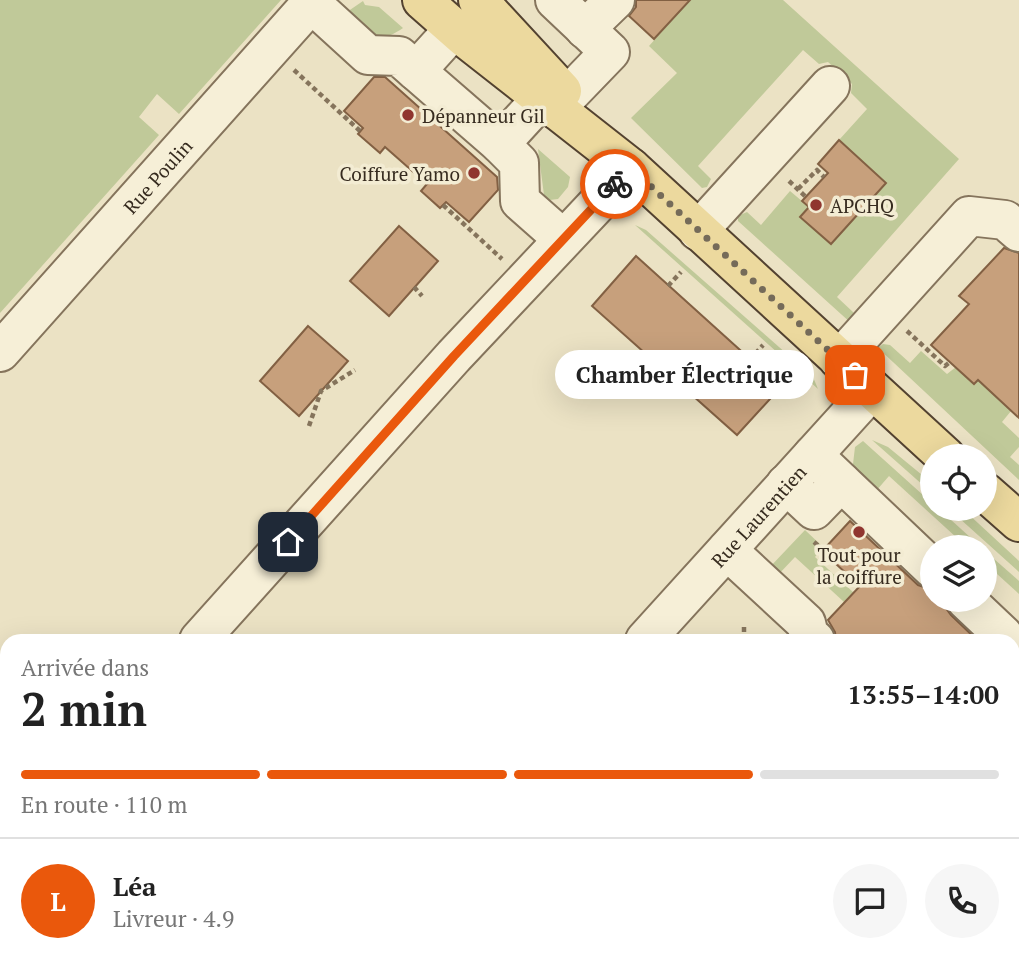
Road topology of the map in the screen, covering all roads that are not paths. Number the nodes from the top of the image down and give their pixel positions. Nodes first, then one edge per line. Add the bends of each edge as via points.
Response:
1 (422, 0) edge
2 (615, 0) edge
3 (313, 2) edge
4 (568, 9) edge
5 (466, 14) edge
6 (416, 71) junction
7 (830, 86) dead end
8 (555, 97) junction
9 (500, 144) junction
10 (631, 168) junction
11 (698, 231) junction
12 (1019, 232) edge
13 (564, 239) junction
14 (0, 352) edge
15 (839, 360) junction
16 (872, 390) junction
17 (932, 444) edge
18 (813, 455) junction
19 (841, 482) junction
20 (786, 484) junction
21 (997, 503) edge
22 (1019, 522) edge
23 (727, 550) junction
24 (920, 557) edge
25 (979, 612) edge
26 (204, 634) edge
27 (650, 634) edge
28 (809, 634) edge
29 (1002, 634) edge

1 - 5 main road
2 - 4 street
3 - 6 street via 368,55 399,56
3 - 14 street, Rue Poulin
4 - 8 street via 610,52
5 - 6 street
5 - 8 main road
6 - 9 street
7 - 11 street
8 - 9 street
8 - 10 main road
9 - 13 street via 519,163 520,201
10 - 11 main road
10 - 13 street
11 - 15 main road
12 - 15 street via 1005,220 969,216
13 - 26 street
15 - 16 main road
16 - 17 main road
16 - 18 street, Rue Laurentien
18 - 19 street
18 - 20 street, Rue Laurentien
19 - 20 street via 814,510
19 - 24 street
20 - 23 street, Rue Laurentien
21 - 22 main road
23 - 27 street, Rue Laurentien
23 - 28 street via 806,623
25 - 29 street

